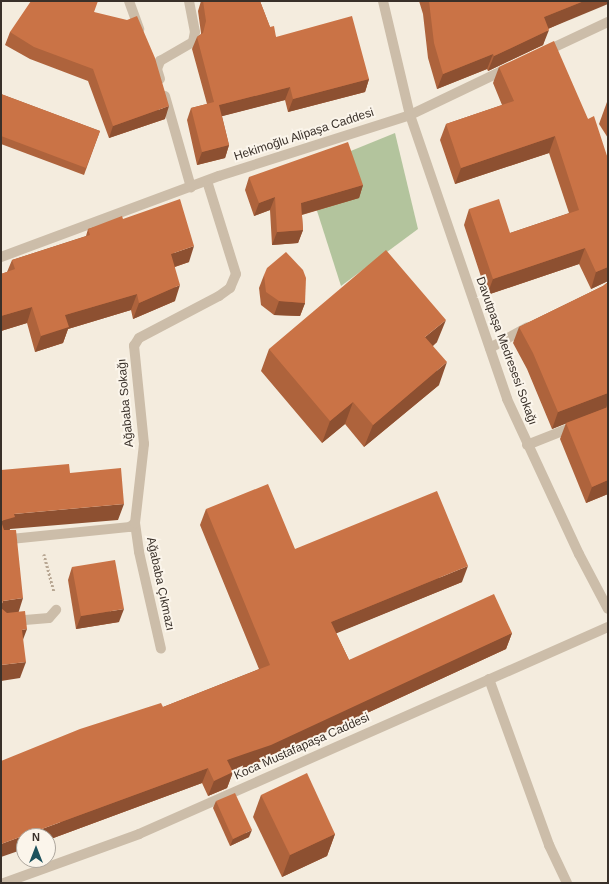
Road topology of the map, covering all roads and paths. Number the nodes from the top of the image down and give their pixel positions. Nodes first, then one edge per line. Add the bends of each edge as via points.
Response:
1 (130, 1) edge
2 (189, 1) edge
3 (383, 1) edge
4 (608, 22) edge
5 (143, 38) edge
6 (151, 58) edge
7 (531, 58) edge
8 (517, 64) edge
9 (157, 69) junction
10 (410, 115) junction
11 (207, 180) junction
12 (191, 186) junction
13 (1, 257) edge
14 (536, 323) edge
15 (490, 348) junction
16 (586, 422) edge
17 (527, 445) junction
18 (135, 523) junction
19 (38, 537) junction
20 (1, 540) edge
21 (608, 609) edge
22 (56, 610) joint
23 (1, 622) edge
24 (608, 627) edge
25 (161, 649) dead end
26 (489, 679) junction
27 (4, 883) edge
28 (567, 883) edge

1 - 5 street
2 - 9 street via 195,32 193,42 160,61
3 - 10 street, Davutpaşa Medresesi Sokağı
4 - 7 street
6 - 9 street
8 - 10 street, Hekimoğlu Alipaşa Caddesi
9 - 12 street
10 - 11 street, Hekimoğlu Alipaşa Caddesi
10 - 15 street, Davutpaşa Medresesi Sokağı
11 - 12 street, Hekimoğlu Alipaşa Caddesi
11 - 18 street, Ağababa Sokağı via 236,274 230,288 219,296 139,338 134,346 144,444
12 - 13 street, Hekimoğlu Alipaşa Caddesi
14 - 15 street
15 - 17 street, Davutpaşa Medresesi Sokağı via 507,399
16 - 17 street
17 - 21 street, Davutpaşa Medresesi Sokağı
18 - 19 street via 130,527
18 - 25 street, Ağababa Çıkmazı
19 - 20 street
19 - 22 path via 53,588
22 - 23 street via 49,618
24 - 26 street, Koca Mustafapaşa Caddesi
26 - 27 street, Koca Mustafapaşa Caddesi via 139,834
26 - 28 street via 549,845

